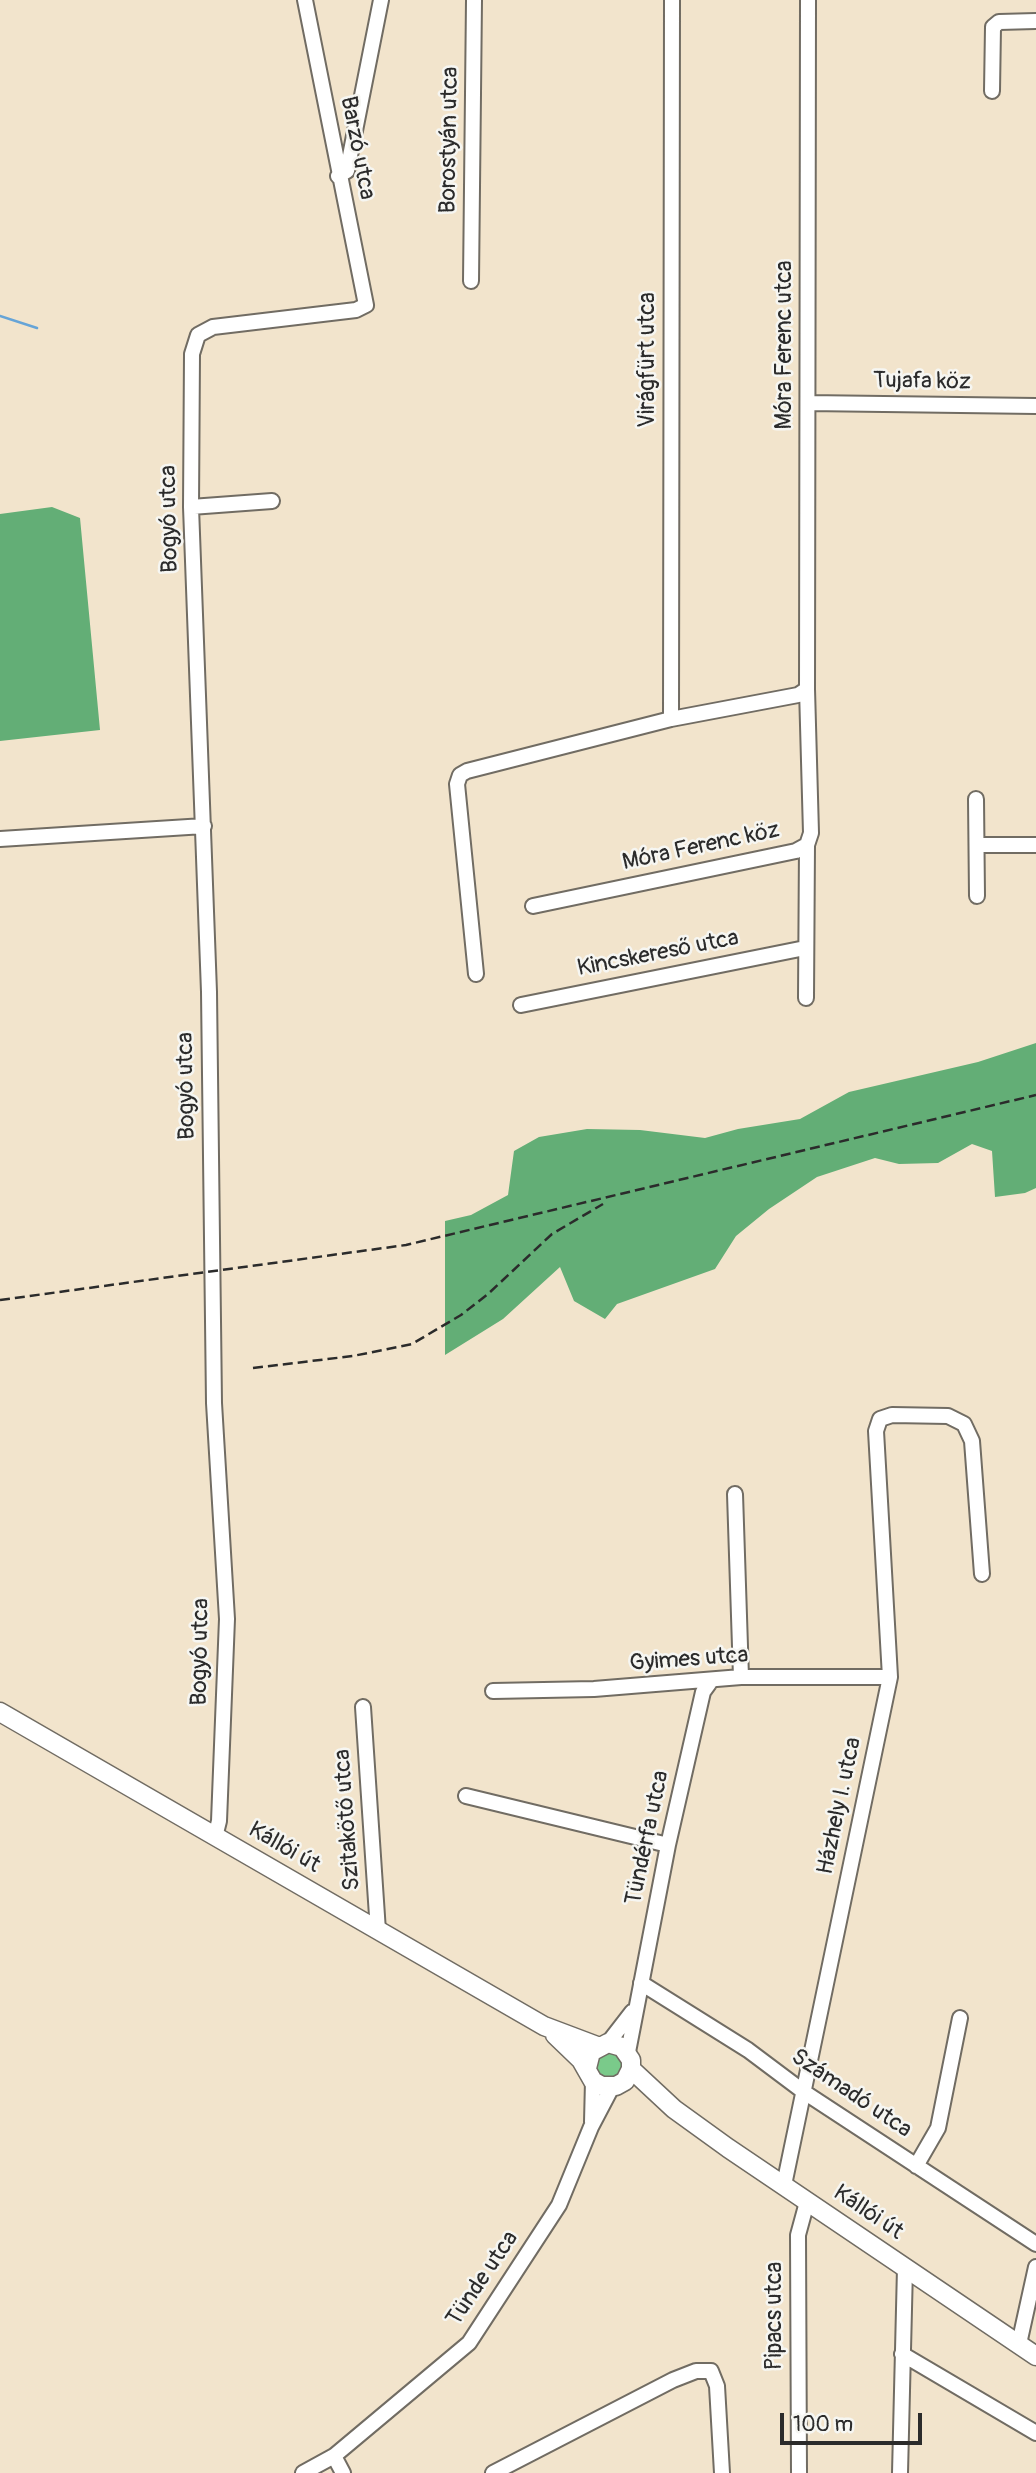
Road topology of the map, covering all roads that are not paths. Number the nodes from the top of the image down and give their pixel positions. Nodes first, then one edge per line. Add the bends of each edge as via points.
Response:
1 (305, 0) edge
2 (381, 0) edge
3 (474, 0) edge
4 (672, 0) edge
5 (808, 0) edge
6 (1036, 21) edge
7 (992, 91) dead end
8 (338, 176) junction
9 (471, 281) dead end
10 (198, 335) joint
11 (808, 403) junction
12 (1036, 406) edge
13 (272, 501) dead end
14 (191, 507) junction
15 (807, 689) junction
16 (671, 719) junction
17 (976, 799) dead end
18 (204, 826) junction
19 (0, 839) edge
20 (807, 845) junction
21 (977, 845) junction
22 (1036, 845) edge
23 (977, 896) dead end
24 (533, 906) dead end
25 (805, 947) junction
26 (476, 974) dead end
27 (806, 998) dead end
28 (521, 1005) dead end
29 (735, 1494) dead end
30 (982, 1574) dead end
31 (741, 1677) junction
32 (890, 1678) junction
33 (711, 1681) junction
34 (493, 1692) dead end
35 (363, 1707) dead end
36 (0, 1712) edge
37 (466, 1796) dead end
38 (215, 1837) junction
39 (668, 1845) junction
40 (378, 1931) junction
41 (641, 1983) junction
42 (634, 2008) junction
43 (960, 2018) dead end
44 (544, 2026) junction
45 (602, 2045) junction
46 (629, 2061) junction
47 (590, 2074) junction
48 (616, 2086) junction
49 (804, 2092) junction
50 (674, 2109) junction
51 (591, 2127) junction
52 (916, 2166) junction
53 (784, 2185) junction
54 (807, 2202) junction
55 (1036, 2244) edge
56 (905, 2267) junction
57 (1036, 2267) edge
58 (1019, 2344) junction
59 (902, 2354) junction
60 (1036, 2356) edge
61 (1036, 2433) edge
62 (334, 2456) junction
63 (303, 2473) edge
64 (343, 2473) edge
65 (493, 2473) edge
66 (722, 2473) edge
67 (799, 2473) edge
68 (900, 2473) edge

1 - 8 street, Barzó utca
2 - 8 street via 347,171
3 - 9 street, Borostyán utca
4 - 16 street, Virágfürt utca
5 - 11 street, Móra Ferenc utca
6 - 7 street via 992,27
8 - 10 street, Barzó utca via 366,305 356,310 213,327
10 - 14 street, Bogyó utca via 192,354
11 - 12 street, Tujafa köz
11 - 15 street, Móra Ferenc utca
13 - 14 street
14 - 18 street, Bogyó utca
15 - 16 street via 798,695
15 - 20 street, Móra Ferenc köz via 811,832
16 - 26 street via 460,775 457,784
17 - 21 street
18 - 19 street
18 - 38 street, Bogyó utca via 214,1403 227,1619
20 - 24 street, Móra Ferenc köz
20 - 25 street
21 - 22 street
21 - 23 street
25 - 27 street
25 - 28 street, Kincskereső utca
29 - 31 street
30 - 32 street, Házhely I. utca via 972,1441 964,1424 948,1416 880,1419 876,1431
31 - 32 street, Gyimes utca
31 - 33 street, Gyimes utca
32 - 49 street, Házhely I. utca
33 - 34 street, Gyimes utca
33 - 39 street, Tündérfa utca via 703,1692
35 - 40 street, Szitakötő utca
36 - 38 main road, Kállói út
37 - 39 street
38 - 40 main road, Kállói út
39 - 41 street, Tündérfa utca
40 - 44 main road, Kállói út
41 - 42 street, Tündérfa utca
41 - 49 street, Számadó utca via 748,2050
42 - 45 street, Tündérfa utca
42 - 46 street, Tündérfa utca
43 - 52 street via 938,2128
44 - 45 main road, Kállói út
44 - 47 main road, Kállói út
45 - 46 main road, Kállói út via 615,2044
45 - 47 main road via 587,2059
46 - 48 main road
46 - 50 main road, Kállói út
47 - 48 main road, Kállói út
47 - 51 street, Tünde utca
48 - 50 main road, Kállói út
48 - 51 street, Tünde utca
49 - 52 street, Számadó utca
49 - 53 street, Házhely I. utca
50 - 53 main road, Kállói út
51 - 62 street, Tünde utca via 559,2205 469,2343
52 - 55 street, Számadó utca
53 - 54 main road, Kállói út
54 - 56 main road, Kállói út
54 - 67 street, Pipacs utca via 798,2235
56 - 58 main road, Kállói út
56 - 59 street
57 - 58 street
58 - 60 main road, Kállói út
59 - 61 street
59 - 68 street
62 - 63 street, Tünde utca
62 - 64 street
65 - 66 street via 696,2371 711,2371 717,2386

